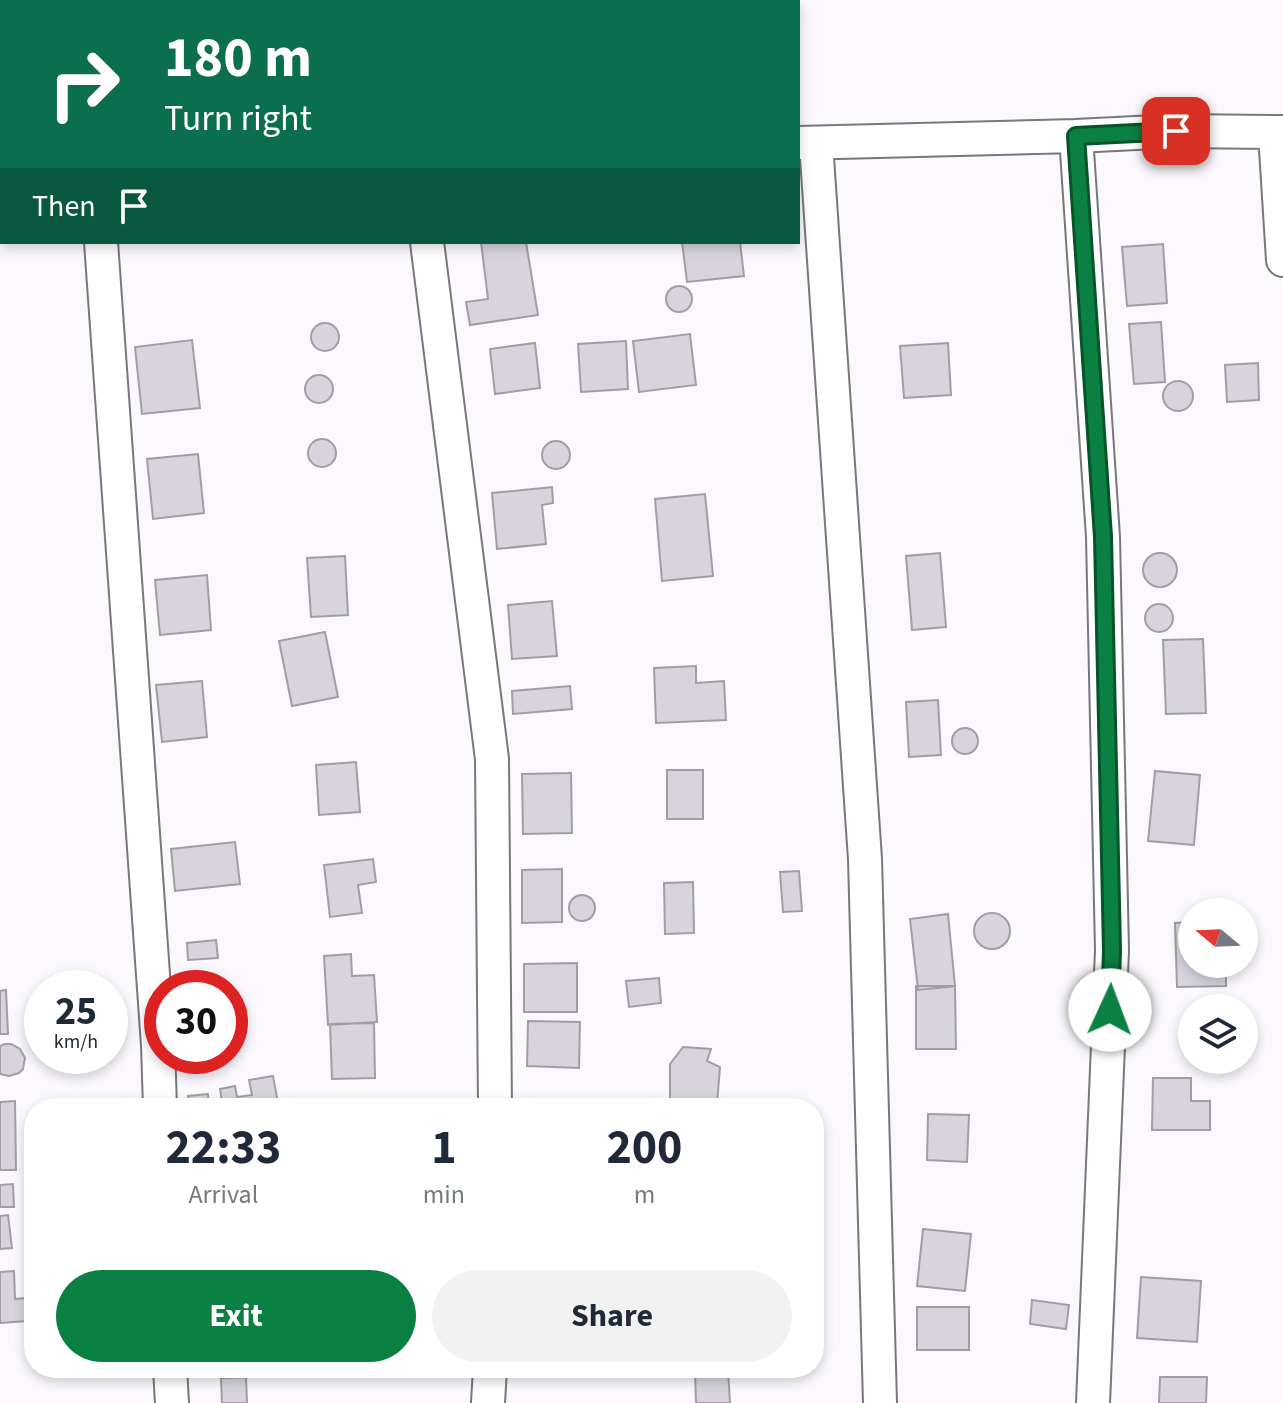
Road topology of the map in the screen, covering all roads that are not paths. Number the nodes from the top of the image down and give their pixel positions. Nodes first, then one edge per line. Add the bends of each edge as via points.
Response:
1 (1279, 132) edge
2 (1076, 136) junction
3 (807, 143) edge
4 (101, 244) edge
5 (427, 244) edge
6 (1283, 260) edge
7 (160, 1098) edge
8 (495, 1098) edge
9 (171, 1378) edge
10 (489, 1378) edge
11 (172, 1403) edge
12 (488, 1403) edge
13 (880, 1403) edge
14 (1093, 1403) edge

1 - 2 street
1 - 6 street
2 - 3 street
2 - 14 street via 1103,537 1112,950
3 - 13 street via 865,859
4 - 7 street
5 - 8 street via 492,759
9 - 11 street
10 - 12 street

